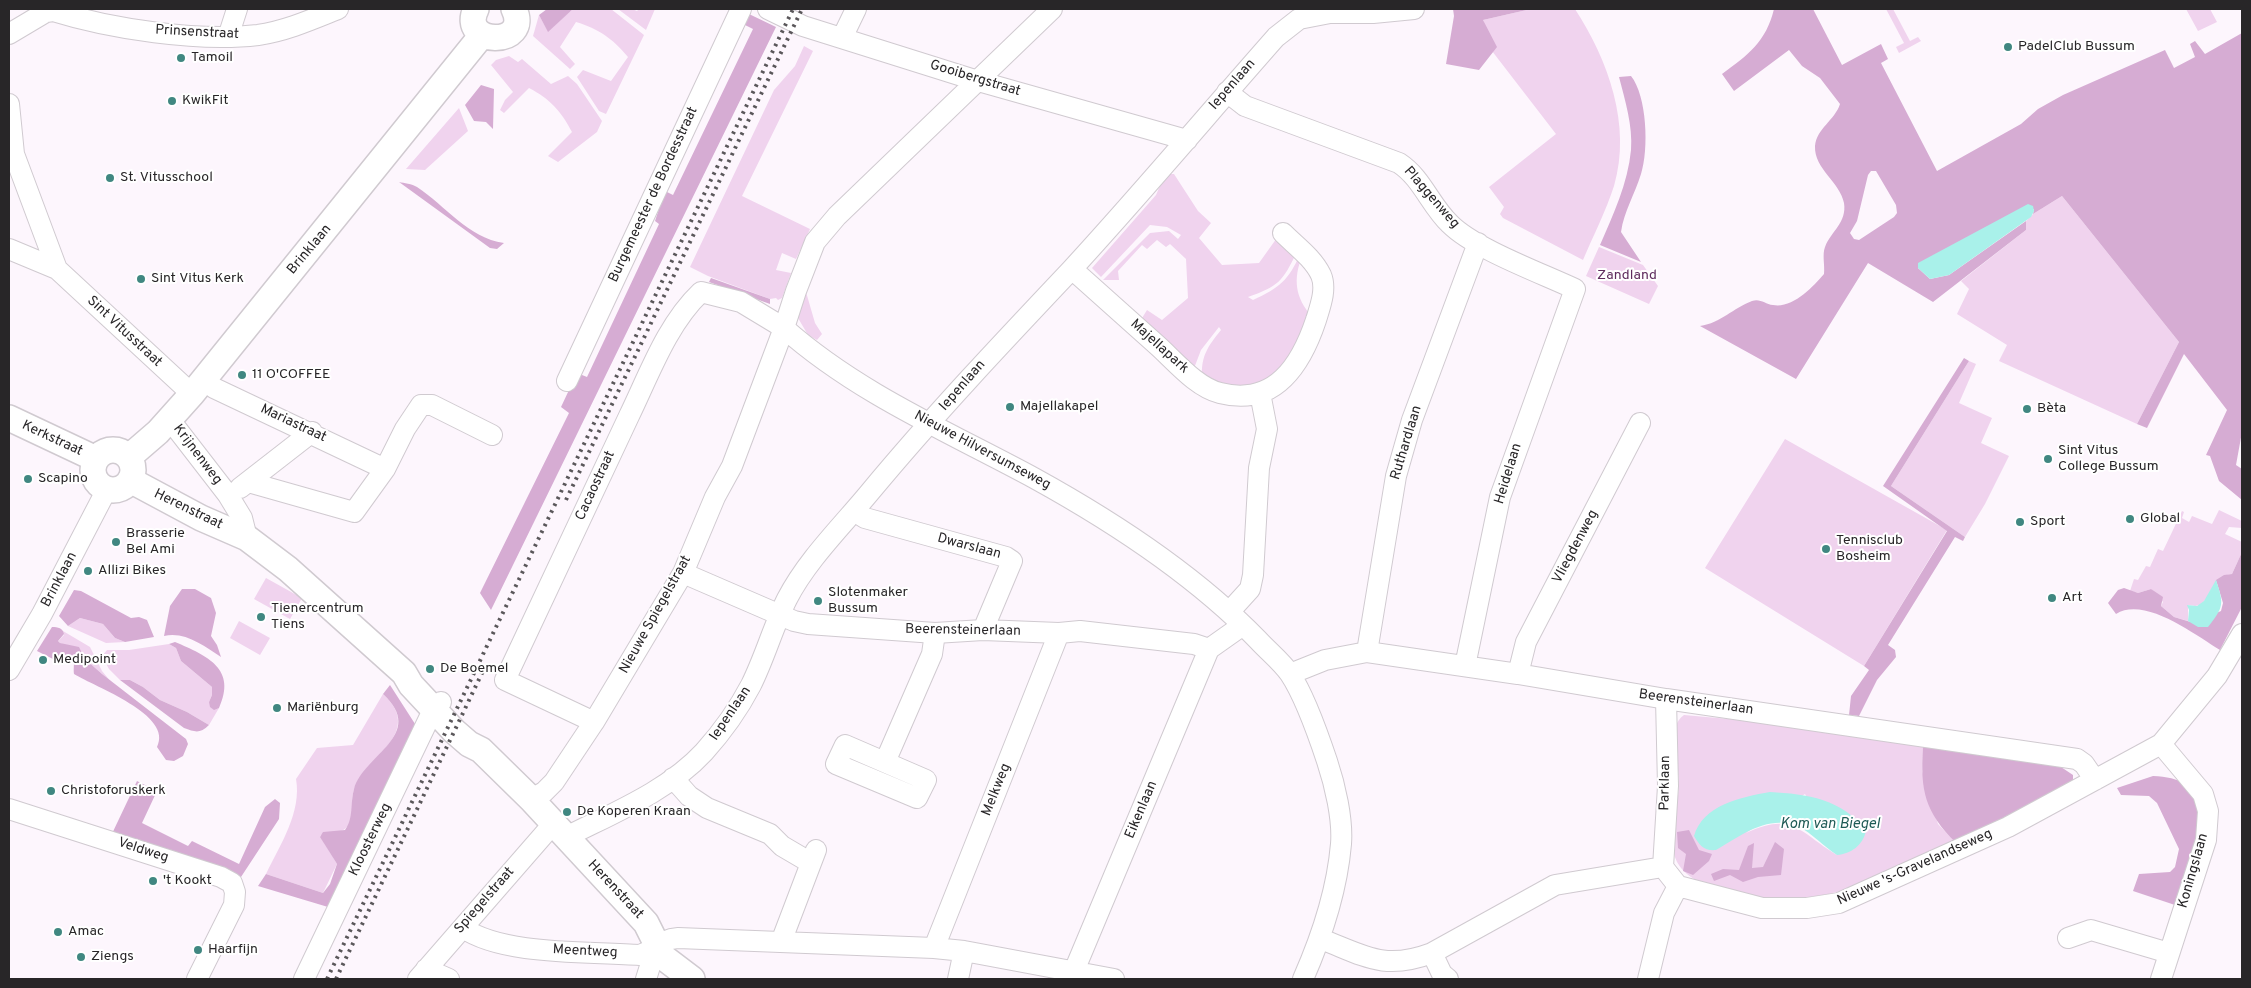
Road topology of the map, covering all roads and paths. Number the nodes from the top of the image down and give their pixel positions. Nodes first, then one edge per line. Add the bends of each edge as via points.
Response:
1 (237, 9) edge
2 (338, 9) edge
3 (476, 9) edge
4 (514, 9) edge
5 (741, 9) edge
6 (768, 9) edge
7 (856, 9) edge
8 (1052, 9) edge
9 (1414, 9) edge
10 (53, 10) edge
11 (1298, 14) edge
12 (482, 35) junction
13 (12, 36) edge
14 (228, 37) junction
15 (842, 38) junction
16 (978, 81) junction
17 (1227, 92) junction
18 (9, 104) edge
19 (10, 138) edge
20 (1187, 140) junction
21 (1283, 234) dead end
22 (1478, 243) junction
23 (9, 249) edge
24 (57, 269) junction
25 (1072, 269) junction
26 (1575, 289) joint
27 (784, 328) junction
28 (567, 381) dead end
29 (198, 386) junction
30 (1260, 393) junction
31 (9, 418) edge
32 (170, 420) junction
33 (1640, 423) dead end
34 (929, 424) junction
35 (312, 432) junction
36 (492, 436) dead end
37 (96, 459) junction
38 (130, 469) junction
39 (385, 469) junction
40 (248, 482) junction
41 (107, 489) junction
42 (228, 496) junction
43 (854, 511) junction
44 (247, 538) junction
45 (683, 573) junction
46 (780, 615) junction
47 (1237, 618) junction
48 (983, 630) junction
49 (935, 632) junction
50 (1059, 633) junction
51 (2242, 634) edge
52 (1209, 650) junction
53 (1367, 652) junction
54 (1465, 666) junction
55 (9, 670) edge
56 (1290, 674) junction
57 (1518, 674) junction
58 (1666, 699) junction
59 (437, 706) junction
60 (594, 722) junction
61 (2161, 744) junction
62 (885, 762) dead end
63 (673, 778) junction
64 (2095, 780) junction
65 (531, 800) junction
66 (9, 809) edge
67 (559, 830) junction
68 (1663, 867) junction
69 (1678, 886) junction
70 (463, 928) junction
71 (2068, 938) dead end
72 (1320, 939) junction
73 (781, 942) junction
74 (656, 944) junction
75 (934, 948) junction
76 (964, 951) junction
77 (1432, 953) junction
78 (2169, 953) junction
79 (1074, 971) junction
80 (422, 974) edge
81 (198, 979) edge
82 (304, 979) edge
83 (449, 979) edge
84 (646, 979) edge
85 (692, 979) edge
86 (958, 979) edge
87 (1114, 979) edge
88 (1303, 979) edge
89 (1448, 979) edge
90 (1648, 979) edge
91 (2161, 979) edge

1 - 14 street
2 - 14 street, Prinsenstraat via 297,26 259,35
3 - 12 main road via 474,21
4 - 12 main road via 516,24 510,33 492,39
5 - 28 street, Burgemeester de Bordesstraat
6 - 15 street, Gooibergstraat via 803,26
7 - 15 street
8 - 16 street
9 - 11 street, Iepenlaan
10 - 13 street via 40,15
10 - 14 street, Prinsenstraat via 112,26
11 - 17 street, Iepenlaan
12 - 29 main road, Brinklaan
15 - 16 street, Gooibergstraat
16 - 20 street, Gooibergstraat
16 - 27 street via 837,216 815,242
17 - 20 street, Iepenlaan
17 - 22 street, Plaggenweg via 1245,106 1399,163 1410,170 1450,224
18 - 19 street, Sint Vitusstraat
19 - 24 street, Sint Vitusstraat
20 - 25 street, Iepenlaan
21 - 30 street, Majellapark via 1308,256 1322,276 1323,300 1298,363 1287,377
22 - 26 street, Plaggenweg
22 - 53 street, Ruthardlaan via 1412,420 1396,476
23 - 24 street, Sint Vitusstraat
24 - 29 street, Sint Vitusstraat
25 - 30 street, Majellapark via 1193,378 1217,392 1240,397
25 - 34 street, Iepenlaan via 1004,338
26 - 54 street, Heidelaan via 1500,497
27 - 34 street, Nieuwe Hilversumseweg via 828,363
27 - 45 street, Nieuwe Spiegelstraat via 732,466 715,497
27 - 60 street, Cacaostraat via 741,302 700,292 686,307 659,355 598,479 505,680
29 - 32 main road, Brinklaan
29 - 35 street, Mariastraat via 214,388
30 - 47 street via 1267,429 1259,468 1253,575
31 - 37 main road, Kerkstraat
32 - 38 main road, Brinklaan
32 - 42 street, Krijnenweg
33 - 57 street, Vliegdenweg via 1526,642
34 - 43 street, Iepenlaan
34 - 47 street, Nieuwe Hilversumseweg via 1088,509 1157,555
35 - 39 street, Mariastraat
35 - 40 street, Krijnenweg
36 - 39 street via 432,405 420,405
37 - 38 main road via 105,451 124,453
37 - 41 main road via 94,476
38 - 41 main road via 120,488
38 - 44 main road, Herenstraat via 200,518
39 - 40 street via 354,512
40 - 42 street, Krijnenweg
41 - 55 street, Brinklaan
42 - 44 street, Herenstraat via 242,518
43 - 46 street, Iepenlaan via 805,571
43 - 48 street, Dwarslaan via 865,518 1012,560
44 - 59 main road, Herenstraat via 319,595 404,673 412,676
45 - 46 street, Beerensteinerlaan
45 - 60 street, Nieuwe Spiegelstraat
46 - 49 street, Beerensteinerlaan via 808,624
46 - 63 street, Iepenlaan via 751,684 725,726 704,752
47 - 52 street
47 - 56 street, Nieuwe Hilversumseweg
48 - 49 street, Beerensteinerlaan
48 - 50 street, Beerensteinerlaan
49 - 62 street via 932,654
50 - 52 street, Beerensteinerlaan via 1080,631 1140,637 1194,644
50 - 75 street, Melkweg
51 - 61 street, Nieuwe 's-Gravelandseweg via 2217,676
52 - 79 street, Eikenlaan
53 - 54 street, Beerensteinerlaan
53 - 56 street, Beerensteinerlaan via 1325,660
54 - 57 street, Beerensteinerlaan
56 - 72 street, Nieuwe Hilversumseweg via 1320,739 1335,786 1341,842 1331,901
57 - 58 street, Beerensteinerlaan
58 - 64 street, Beerensteinerlaan via 2077,760 2084,764
58 - 68 street, Parklaan via 1668,786
59 - 65 main road, Herenstraat via 475,736 480,750
59 - 82 street, Kloosterweg
60 - 65 street, Nieuwe Spiegelstraat via 554,782
61 - 64 street, Nieuwe 's-Gravelandseweg
61 - 78 street, Koningslaan via 2203,794 2208,812 2206,840
63 - 67 street, Iepenlaan via 651,793
63 - 73 street via 689,796 707,808 770,834 782,846 814,856
64 - 69 street, Nieuwe 's-Gravelandseweg via 2008,827 1838,903 1807,908 1762,908
65 - 67 main road, Herenstraat
66 - 81 street, Veldweg via 221,876 232,883 234,905
67 - 70 street, Spiegelstraat
67 - 74 main road, Herenstraat via 646,923
68 - 69 street
68 - 77 street via 1555,885
69 - 90 street via 1664,913
70 - 74 street, Meentweg via 474,936 536,949 640,955
70 - 80 street, Spiegelstraat
71 - 78 street via 2091,930
72 - 77 street via 1386,962 1412,961
72 - 88 street
73 - 74 street via 669,938
73 - 75 street
74 - 84 street
74 - 85 main road via 663,956
75 - 76 street
76 - 79 street
76 - 86 street
77 - 89 street
78 - 91 street, Koningslaan
79 - 87 street
80 - 83 street

